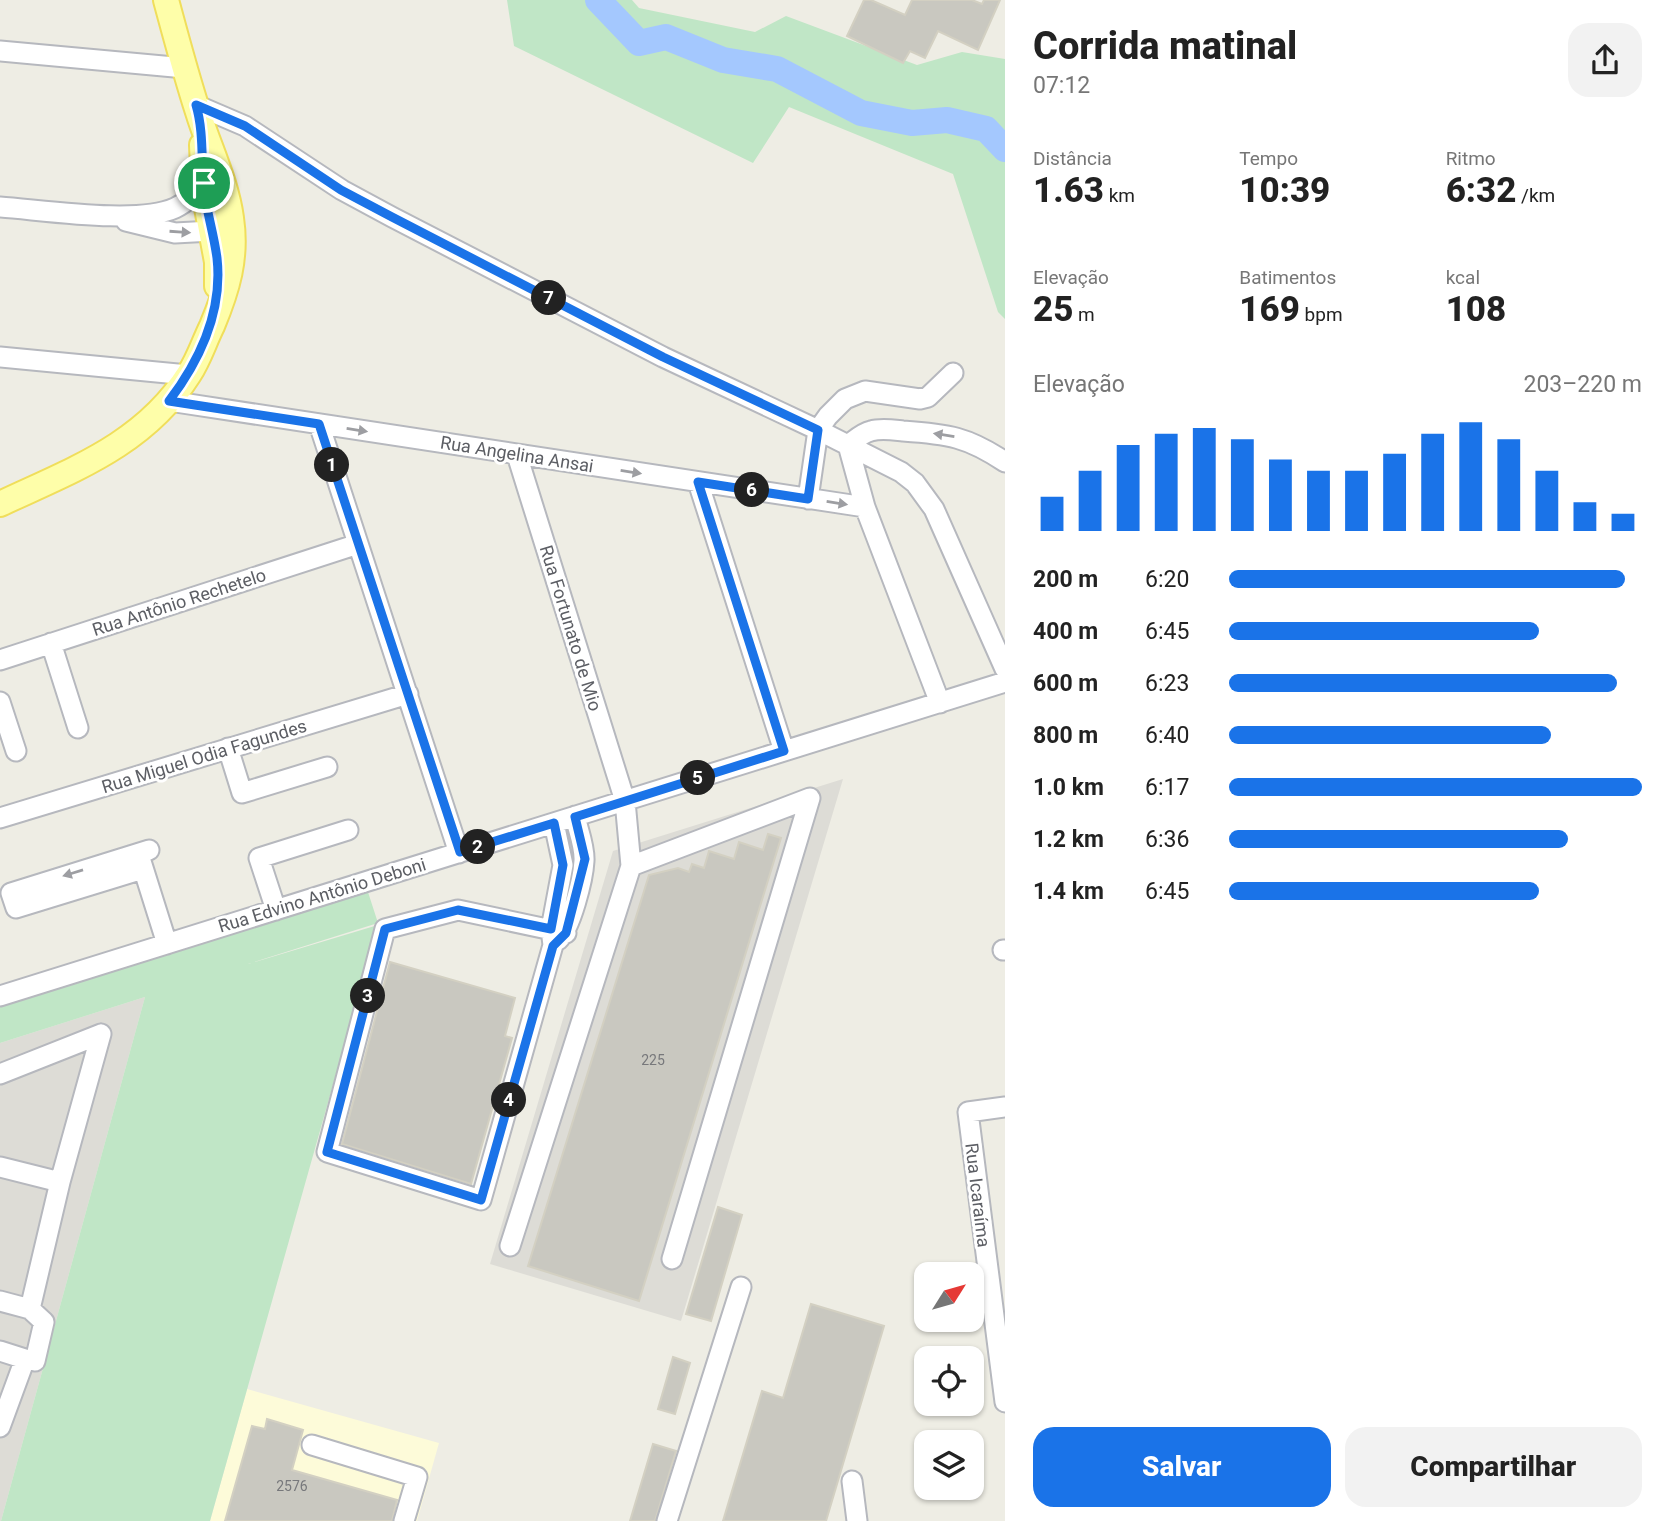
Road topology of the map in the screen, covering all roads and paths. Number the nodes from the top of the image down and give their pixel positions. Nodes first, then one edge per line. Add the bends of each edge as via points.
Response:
1 (166, 0) edge
2 (0, 51) edge
3 (185, 68) junction
4 (197, 109) junction
5 (215, 187) junction
6 (0, 207) edge
7 (101, 215) junction
8 (212, 231) junction
9 (210, 330) junction
10 (0, 357) edge
11 (953, 373) dead end
12 (188, 375) junction
13 (169, 401) junction
14 (319, 424) junction
15 (818, 430) junction
16 (848, 445) junction
17 (517, 454) junction
18 (1005, 462) edge
19 (698, 482) junction
20 (808, 499) junction
21 (0, 504) edge
22 (865, 507) junction
23 (358, 544) junction
24 (51, 643) junction
25 (0, 660) edge
26 (1005, 668) edge
27 (1005, 682) edge
28 (408, 694) junction
29 (0, 702) edge
30 (940, 703) junction
31 (78, 727) dead end
32 (228, 748) junction
33 (16, 751) dead end
34 (784, 751) junction
35 (327, 767) dead end
36 (625, 801) junction
37 (0, 817) edge
38 (575, 817) junction
39 (554, 823) junction
40 (348, 830) dead end
41 (460, 852) junction
42 (143, 857) junction
43 (631, 866) junction
44 (276, 910) junction
45 (556, 936) junction
46 (167, 944) junction
47 (0, 996) edge
48 (0, 1074) edge
49 (1005, 1107) edge
50 (0, 1167) edge
51 (60, 1182) junction
52 (510, 1246) dead end
53 (672, 1259) dead end
54 (741, 1287) dead end
55 (0, 1301) edge
56 (30, 1309) junction
57 (0, 1351) edge
58 (25, 1359) junction
59 (1005, 1402) edge
60 (0, 1427) edge
61 (312, 1445) dead end
62 (852, 1481) dead end
63 (404, 1521) edge
64 (667, 1521) edge
65 (856, 1521) edge

1 - 3 main road
2 - 3 street
3 - 4 main road
4 - 5 main road
4 - 15 street via 245,126 383,213 663,357
5 - 7 street via 173,209
5 - 8 main road
5 - 9 main road via 231,216 233,252 227,290
6 - 7 street
7 -> 8 street via 175,233
8 - 9 main road via 218,274
9 - 12 main road
10 - 12 street
11 - 15 street via 920,399 865,391 845,399
12 - 13 main road
13 - 14 street, Rua Angelina Ansai
13 - 21 main road via 117,447
14 -> 17 street, Rua Angelina Ansai
14 - 23 street
15 - 16 street
15 - 20 street
18 -> 16 street via 977,444 933,433 880,429
16 - 22 street
16 - 26 street via 901,472 926,496
17 -> 19 street, Rua Angelina Ansai
17 - 36 street, Rua Fortunato de Mio
19 - 20 street, Rua Angelina Ansai
19 - 34 street
20 -> 22 street, Rua Angelina Ansai
22 - 30 street
23 - 24 street, Rua Antônio Rechetelo
23 - 28 street
24 - 25 street, Rua Antônio Rechetelo
24 - 31 street
27 - 30 street, Rua Edvino Antônio Deboni
28 - 32 street, Rua Miguel Odia Fagundes
28 - 41 street
29 - 33 street
30 - 34 street, Rua Edvino Antônio Deboni
32 - 35 street via 242,793
32 - 37 street, Rua Miguel Odia Fagundes
34 - 36 street, Rua Edvino Antônio Deboni
36 - 38 street, Rua Edvino Antônio Deboni
36 - 43 street, Rua Fortunato de Mio
38 - 39 street, Rua Edvino Antônio Deboni
38 - 45 street via 585,859
39 - 41 street, Rua Edvino Antônio Deboni
39 - 45 street via 563,865
40 - 44 street via 259,858
41 - 44 street, Rua Edvino Antônio Deboni
42 -> 42 street via 11,893 13,901 16,908
42 - 46 street
43 - 52 street
43 - 53 street via 810,798
44 - 46 street, Rua Edvino Antônio Deboni
45 - 45 street via 481,1200 327,1152 385,929 458,910
46 - 47 street, Rua Edvino Antônio Deboni
48 - 51 street via 101,1034
49 - 59 street, Rua Icaraíma via 968,1112
50 - 51 street
51 - 56 street
54 - 64 street
55 - 56 street
56 - 58 street via 44,1322 35,1361
57 - 58 street
58 - 60 street
61 - 63 street via 417,1477
62 - 65 street

